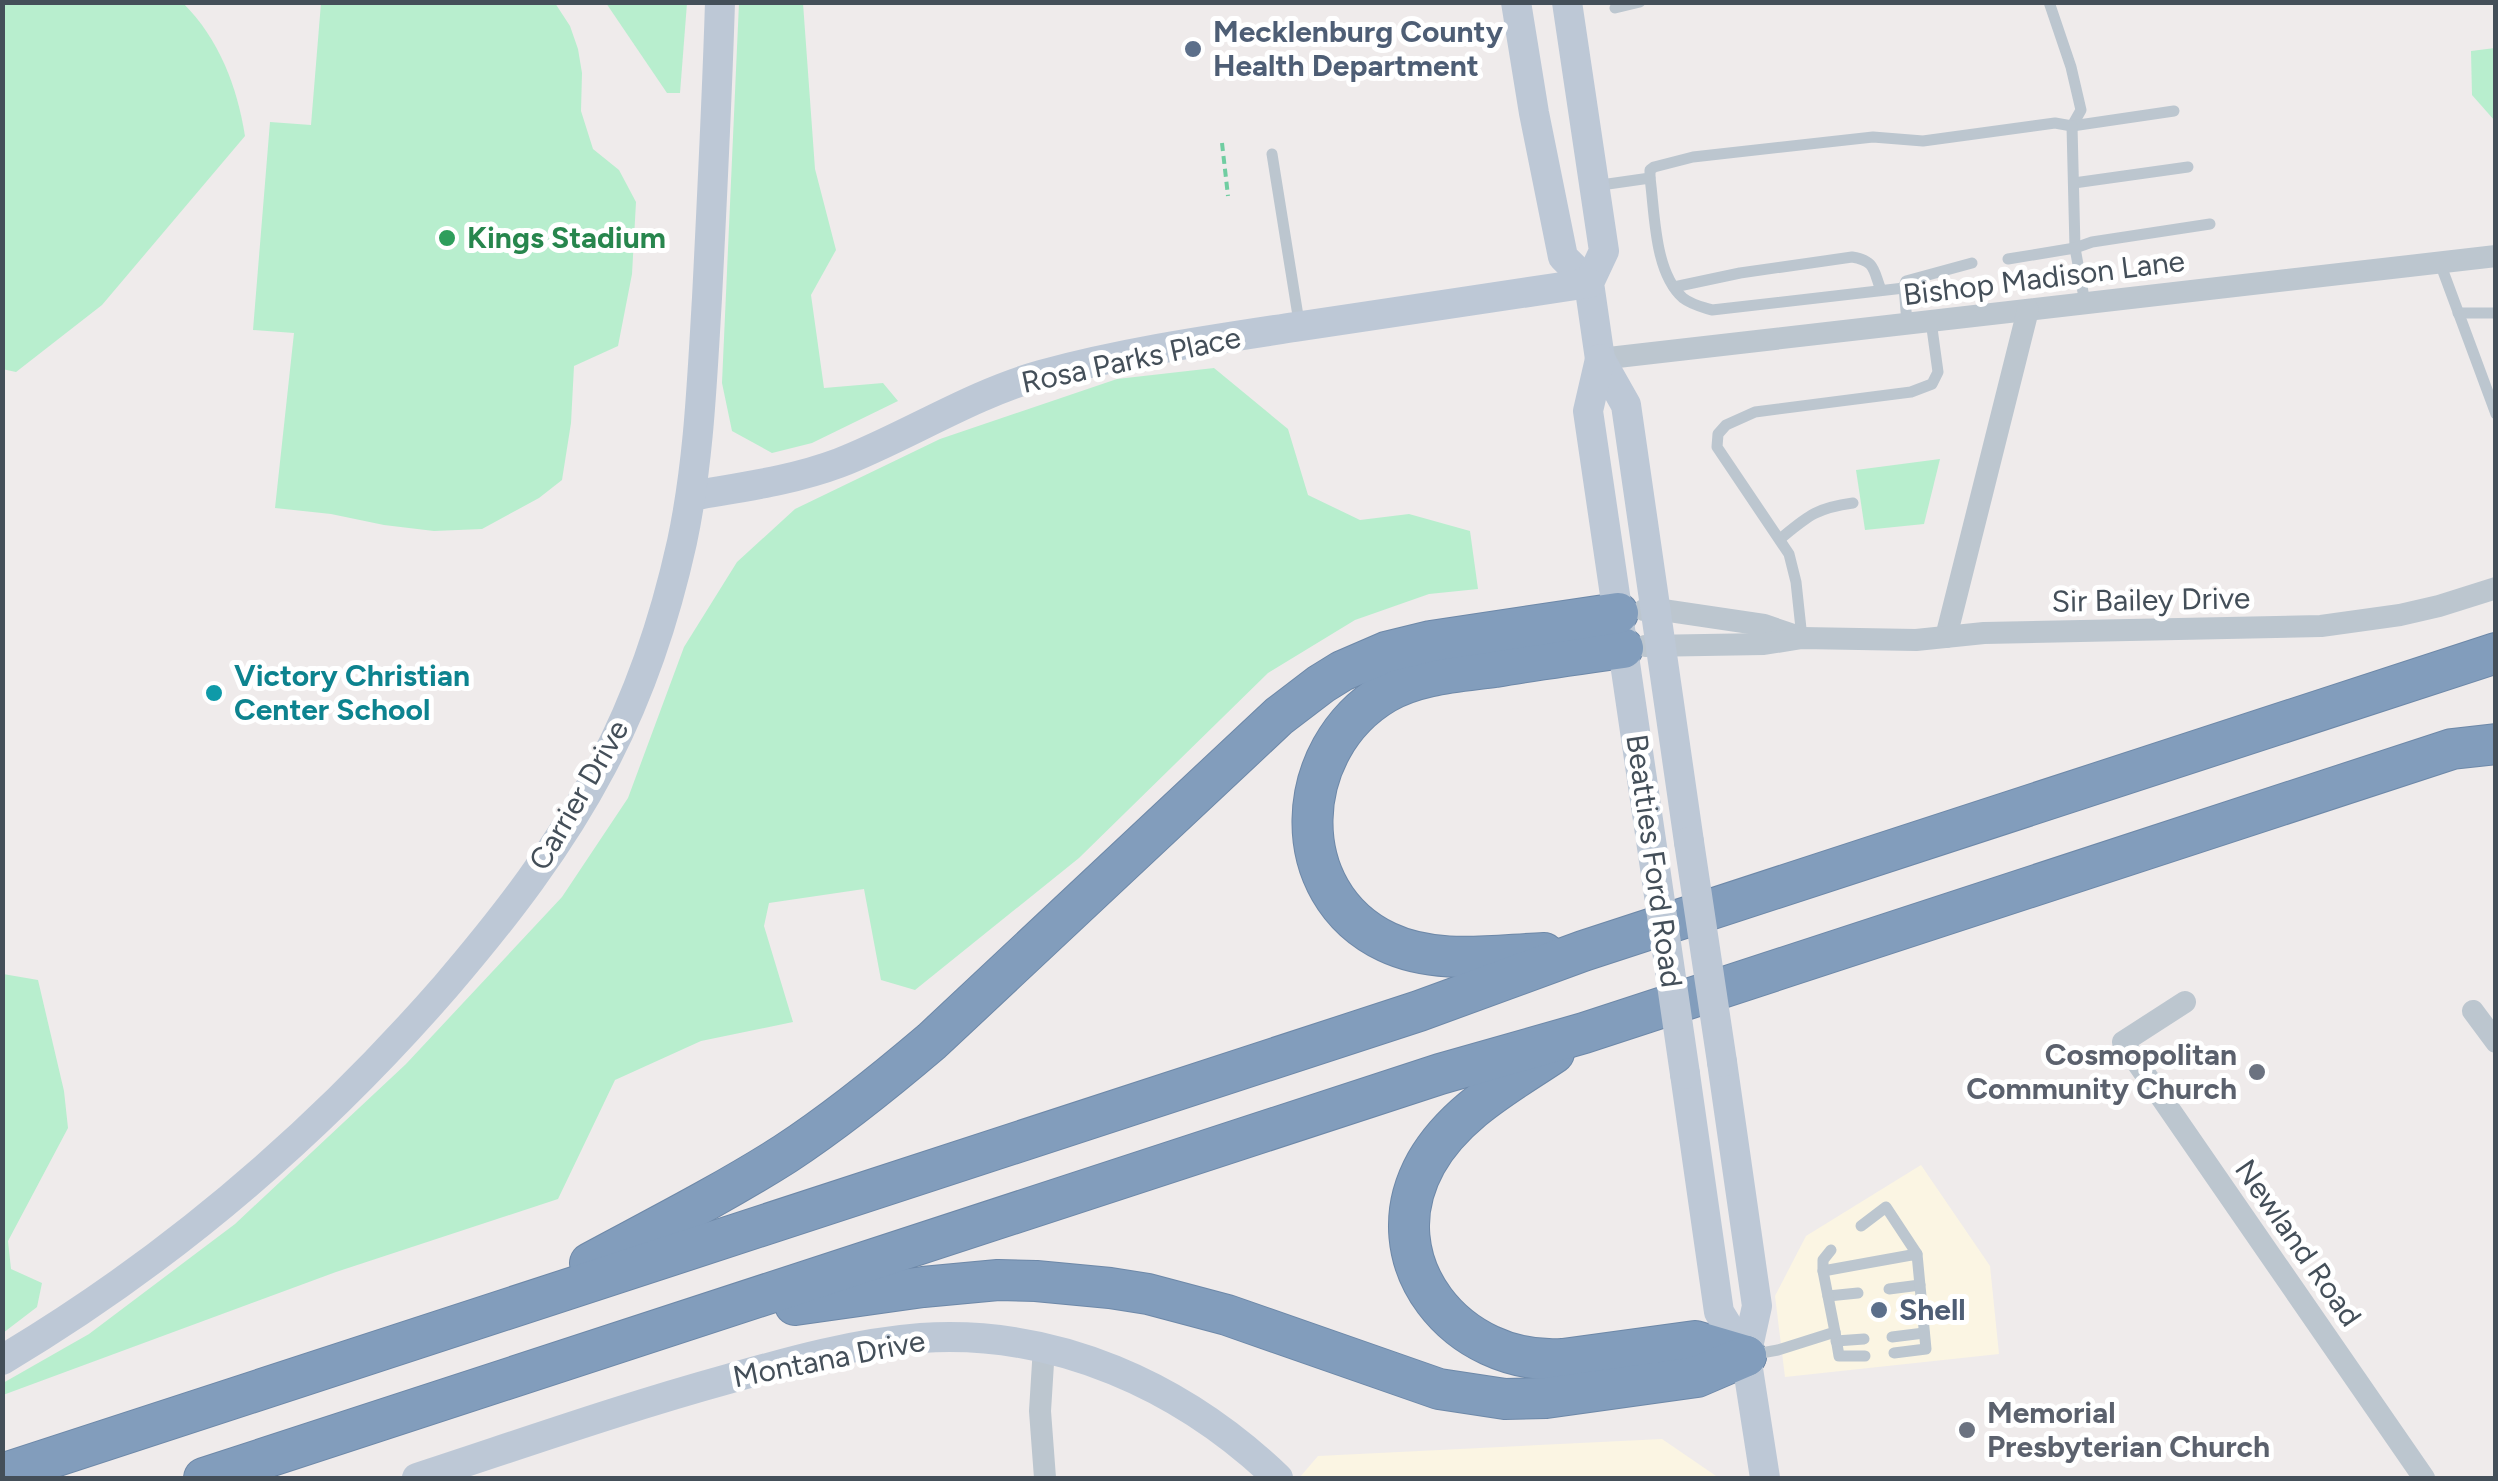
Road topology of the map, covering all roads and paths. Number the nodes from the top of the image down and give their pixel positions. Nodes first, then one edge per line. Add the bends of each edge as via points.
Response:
1 (720, 2) edge
2 (1516, 2) edge
3 (1567, 2) edge
4 (1640, 2) edge
5 (2049, 2) edge
6 (1615, 8) dead end
7 (2174, 111) dead end
8 (2072, 126) junction
9 (1222, 144) dead end
10 (1272, 154) dead end
11 (2188, 168) dead end
12 (1650, 178) junction
13 (2074, 183) junction
14 (1594, 186) junction
15 (1228, 196) dead end
16 (2210, 224) dead end
17 (2075, 248) junction
18 (2496, 256) edge
19 (2008, 259) dead end
20 (2440, 262) junction
21 (1972, 263) dead end
22 (1589, 283) junction
23 (1674, 287) junction
24 (1904, 288) junction
25 (1881, 290) junction
26 (2085, 304) junction
27 (2028, 310) junction
28 (2496, 312) edge
29 (2458, 313) junction
30 (1919, 322) junction
31 (1299, 326) junction
32 (1600, 359) junction
33 (2496, 414) edge
34 (691, 496) junction
35 (1852, 503) dead end
36 (1780, 539) junction
37 (2496, 588) edge
38 (1639, 629) junction
39 (1946, 636) junction
40 (1802, 638) junction
41 (2496, 653) edge
42 (2496, 734) edge
43 (2496, 744) edge
44 (2452, 749) junction
45 (1583, 952) junction
46 (2185, 1002) dead end
47 (2474, 1011) dead end
48 (1584, 1033) junction
49 (2496, 1042) edge
50 (1860, 1226) dead end
51 (1831, 1250) dead end
52 (1917, 1254) junction
53 (1822, 1271) junction
54 (1920, 1285) junction
55 (1889, 1289) dead end
56 (1858, 1293) dead end
57 (1828, 1296) junction
58 (503, 1311) junction
59 (688, 1320) junction
60 (1924, 1333) junction
61 (1836, 1337) junction
62 (1892, 1337) dead end
63 (1864, 1339) dead end
64 (1044, 1348) junction
65 (1894, 1353) dead end
66 (1746, 1356) junction
67 (1865, 1356) dead end
68 (2, 1360) edge
69 (2, 1474) edge
70 (204, 1478) edge
71 (417, 1478) edge
72 (1045, 1478) edge
73 (1278, 1478) edge
74 (1765, 1478) edge
75 (2424, 1478) edge

1 - 34 street, Carrier Drive
2 - 22 street, Beatties Ford Road via 1563,257
3 - 14 street, Beatties Ford Road
4 - 6 lane
5 - 8 lane via 2080,110
7 - 8 lane
8 - 12 lane via 1923,141 1873,137 1712,155 1654,167
8 - 13 lane
9 - 15 path
10 - 31 lane
11 - 13 lane
12 - 14 lane
12 - 23 lane via 1661,257
13 - 17 lane
14 - 22 street, Beatties Ford Road via 1604,251
16 - 17 lane
17 - 19 lane
17 - 26 lane
18 - 20 street, Bishop Madison Lane
20 - 26 street, Bishop Madison Lane
20 - 29 lane
21 - 24 lane via 1906,281
22 - 31 street, Rosa Parks Place
22 - 32 street, Beatties Ford Road
23 - 25 lane via 1694,305 1712,310
23 - 25 lane via 1852,257 1871,265
24 - 25 lane
24 - 30 lane
26 - 27 street, Bishop Madison Lane
27 - 30 street, Bishop Madison Lane
27 - 39 street
28 - 29 lane
29 - 33 lane
30 - 32 street, Bishop Madison Lane
30 - 36 lane via 1938,372 1932,384 1755,412 1718,434 1717,447
31 - 34 street, Rosa Parks Place via 1026,379 820,469
32 - 38 street, Beatties Ford Road via 1588,410
34 - 68 street, Carrier Drive via 656,637 624,722 552,852 505,914 392,1045 274,1161 129,1278
35 - 36 lane via 1810,514
36 - 40 lane via 1796,582
37 - 39 street, Sir Bailey Drive via 2400,615 2321,626
38 - 40 street, Sir Bailey Drive via 1764,644
38 - 40 street, Sir Bailey Drive via 1764,625
38 - 45 highway via 1401,685 1368,704 1342,733 1323,765 1314,801 1313,842 1322,877 1342,909 1370,933 1406,950 1441,956
38 - 58 highway via 1410,645 1320,684 886,1080 739,1182
38 - 66 street, Beatties Ford Road, bridge via 1690,842 1757,1306
38 - 66 street, Beatties Ford Road, bridge via 1652,854 1719,1312
39 - 40 street, Sir Bailey Drive
41 - 45 highway
42 - 44 highway
43 - 44 highway
44 - 48 highway
45 - 58 highway
46 - 75 street, Newland Road via 2123,1042
47 - 49 street
48 - 59 highway
48 - 66 highway via 1469,1112 1434,1150 1410,1214 1422,1280 1462,1330 1517,1356 1563,1359 1694,1341
50 - 52 lane via 1886,1206
51 - 53 lane
52 - 53 lane
52 - 54 lane
53 - 57 lane
54 - 55 lane
54 - 60 lane
56 - 57 lane
57 - 61 lane
58 - 69 highway
59 - 66 highway via 959,1283 1073,1283 1188,1304 1428,1386 1504,1399 1698,1377
59 - 70 highway
60 - 62 lane
60 - 65 lane via 1926,1349
61 - 63 lane
61 - 66 lane
61 - 67 lane via 1839,1356
64 - 71 street, Montana Drive via 950,1337 818,1355
64 - 72 street
64 - 73 street, Montana Drive via 1110,1367 1170,1396
66 - 74 street, Beatties Ford Road

